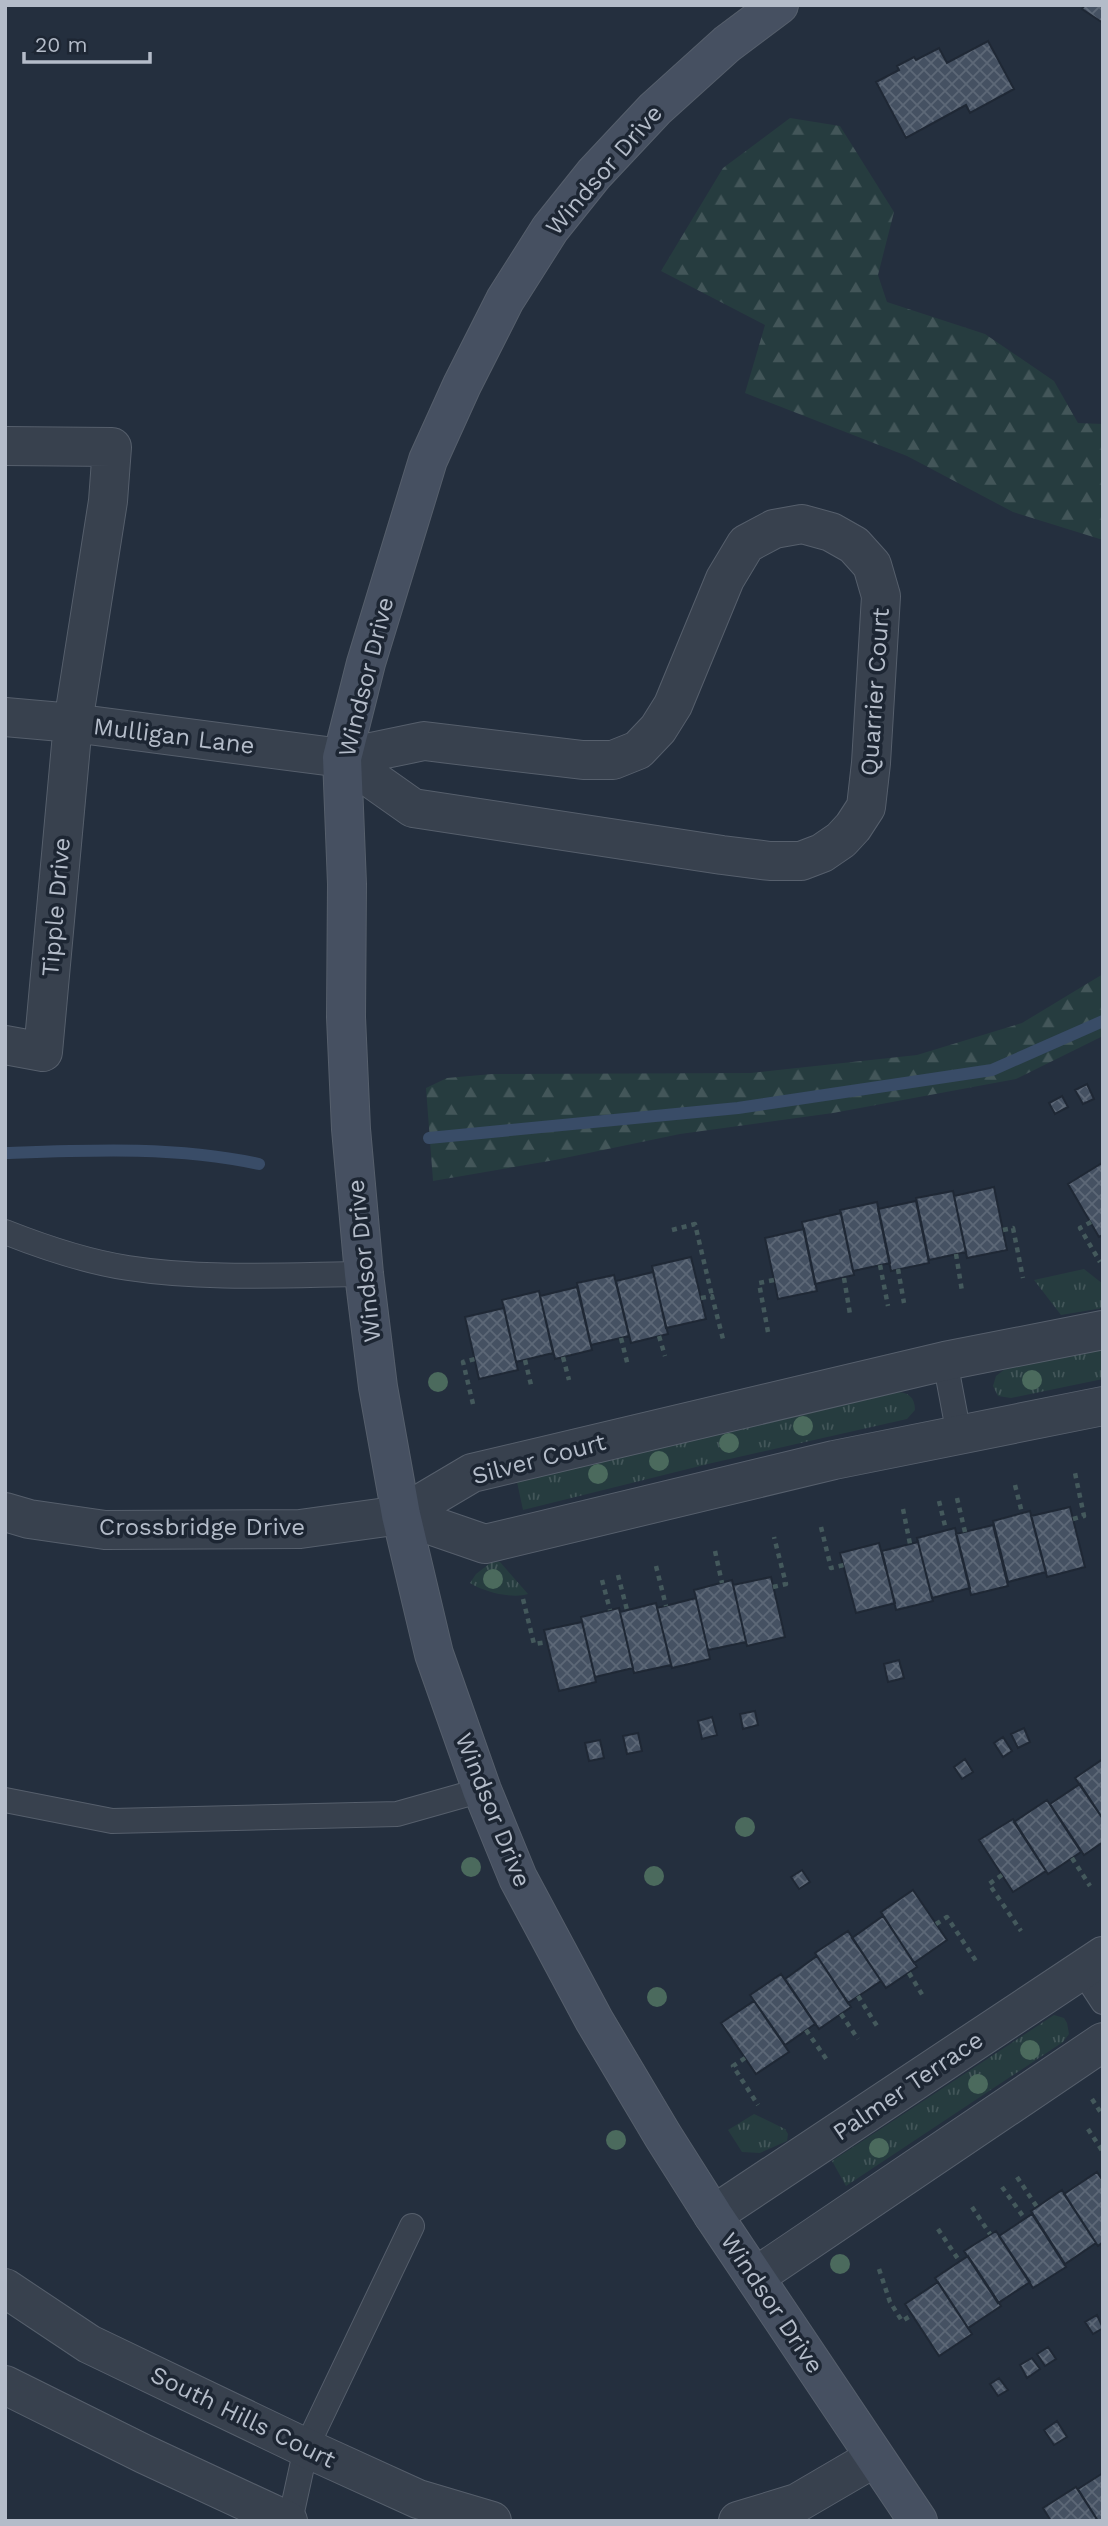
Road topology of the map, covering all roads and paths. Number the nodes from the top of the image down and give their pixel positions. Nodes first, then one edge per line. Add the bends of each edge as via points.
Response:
1 (779, 5) edge
2 (5, 446) edge
3 (5, 717) edge
4 (73, 723) junction
5 (342, 758) junction
6 (5, 1045) edge
7 (1091, 1222) dead end
8 (672, 1230) dead end
9 (1003, 1230) dead end
10 (5, 1232) edge
11 (956, 1254) dead end
12 (1100, 1262) dead end
13 (880, 1265) dead end
14 (898, 1269) dead end
15 (364, 1274) junction
16 (844, 1278) dead end
17 (1023, 1278) dead end
18 (775, 1280) dead end
19 (962, 1291) dead end
20 (712, 1296) junction
21 (701, 1298) dead end
22 (904, 1303) dead end
23 (888, 1306) dead end
24 (850, 1314) dead end
25 (1103, 1329) edge
26 (768, 1332) dead end
27 (659, 1336) dead end
28 (621, 1338) dead end
29 (724, 1342) dead end
30 (664, 1356) dead end
31 (564, 1357) dead end
32 (474, 1359) dead end
33 (525, 1360) dead end
34 (945, 1361) junction
35 (628, 1366) dead end
36 (569, 1380) dead end
37 (532, 1390) dead end
38 (473, 1404) dead end
39 (1103, 1406) edge
40 (959, 1435) junction
41 (1074, 1474) dead end
42 (1015, 1485) dead end
43 (957, 1497) dead end
44 (939, 1502) dead end
45 (903, 1509) dead end
46 (5, 1512) edge
47 (1022, 1513) dead end
48 (401, 1515) junction
49 (1073, 1519) dead end
50 (821, 1527) dead end
51 (946, 1530) dead end
52 (965, 1532) dead end
53 (774, 1537) dead end
54 (910, 1544) dead end
55 (715, 1552) dead end
56 (844, 1565) dead end
57 (656, 1566) dead end
58 (618, 1575) dead end
59 (602, 1580) dead end
60 (722, 1583) dead end
61 (773, 1587) dead end
62 (523, 1599) dead end
63 (666, 1606) dead end
64 (610, 1610) dead end
65 (627, 1610) dead end
66 (547, 1642) dead end
67 (482, 1790) junction
68 (5, 1800) edge
69 (1072, 1858) dead end
70 (1002, 1875) dead end
71 (1090, 1886) dead end
72 (936, 1924) dead end
73 (1021, 1931) dead end
74 (976, 1961) dead end
75 (1092, 1963) edge
76 (909, 1973) dead end
77 (858, 1996) dead end
78 (923, 1996) dead end
79 (1103, 2002) edge
80 (841, 2014) dead end
81 (877, 2026) dead end
82 (806, 2030) dead end
83 (858, 2039) dead end
84 (1103, 2042) edge
85 (745, 2058) dead end
86 (827, 2060) dead end
87 (758, 2105) dead end
88 (1088, 2129) dead end
89 (1103, 2152) edge
90 (1017, 2177) dead end
91 (1002, 2187) dead end
92 (972, 2207) dead end
93 (1037, 2207) dead end
94 (713, 2215) junction
95 (1025, 2220) dead end
96 (412, 2226) dead end
97 (938, 2229) dead end
98 (990, 2234) dead end
99 (960, 2262) dead end
100 (879, 2269) dead end
101 (755, 2277) junction
102 (5, 2288) edge
103 (912, 2315) dead end
104 (5, 2385) edge
105 (306, 2448) junction
106 (874, 2458) junction
107 (908, 2517) edge
108 (289, 2521) edge
109 (492, 2521) edge
110 (738, 2521) edge

1 - 5 street, Windsor Drive via 655,108 550,229 505,300 428,460
2 - 4 street via 112,447 108,501
3 - 4 street, Mulligan Lane
4 - 5 street, Mulligan Lane
4 - 6 street, Tipple Drive via 43,1052
5 - 5 street, Quarrier Court via 413,808 722,855 801,861 841,840 866,807 881,596 872,565 854,545 802,524 775,529 746,544 726,579 673,705 638,750 613,760 424,741
5 - 15 street, Windsor Drive via 346,1017
7 - 12 path via 1080,1228
8 - 20 path via 695,1224
9 - 17 path via 1013,1228
10 - 15 lane via 127,1268 222,1275
11 - 19 path
13 - 23 path
14 - 22 path
15 - 48 street, Windsor Drive
16 - 24 path
18 - 26 path via 759,1283
20 - 21 path
20 - 29 path
25 - 34 street, Silver Court
27 - 30 path
28 - 35 path
31 - 36 path
32 - 38 path via 463,1362
33 - 37 path
34 - 40 lane
34 - 48 street, Silver Court via 472,1473
39 - 40 street
40 - 48 street via 834,1460 485,1544
41 - 49 path via 1084,1516
42 - 47 path
43 - 52 path
44 - 51 path
45 - 54 path
46 - 48 street, Crossbridge Drive via 29,1520 105,1530 300,1529
48 - 67 street, Windsor Drive via 434,1654
50 - 56 path via 831,1567
53 - 61 path via 786,1584
55 - 60 path
57 - 63 path
58 - 65 path
59 - 64 path
62 - 66 path via 534,1644
67 - 68 lane via 397,1814 112,1821
67 - 94 street, Windsor Drive via 518,1878 556,1949
69 - 71 path
70 - 73 path via 989,1884
72 - 74 path via 947,1917
75 - 79 lane
75 - 94 street, Palmer Terrace
76 - 78 path
77 - 81 path
80 - 83 path
82 - 86 path
84 - 101 street
85 - 87 path via 733,2066
88 - 89 path
90 - 93 path
91 - 95 path
92 - 98 path
94 - 101 street, Windsor Drive
96 - 105 lane
97 - 99 path
100 - 103 path via 902,2321
101 - 106 street, Windsor Drive
102 - 105 street, South Hills Court via 89,2344
104 - 108 street
105 - 108 lane
105 - 109 street, South Hills Court via 418,2499
106 - 107 street, Windsor Drive
106 - 110 street via 797,2503

